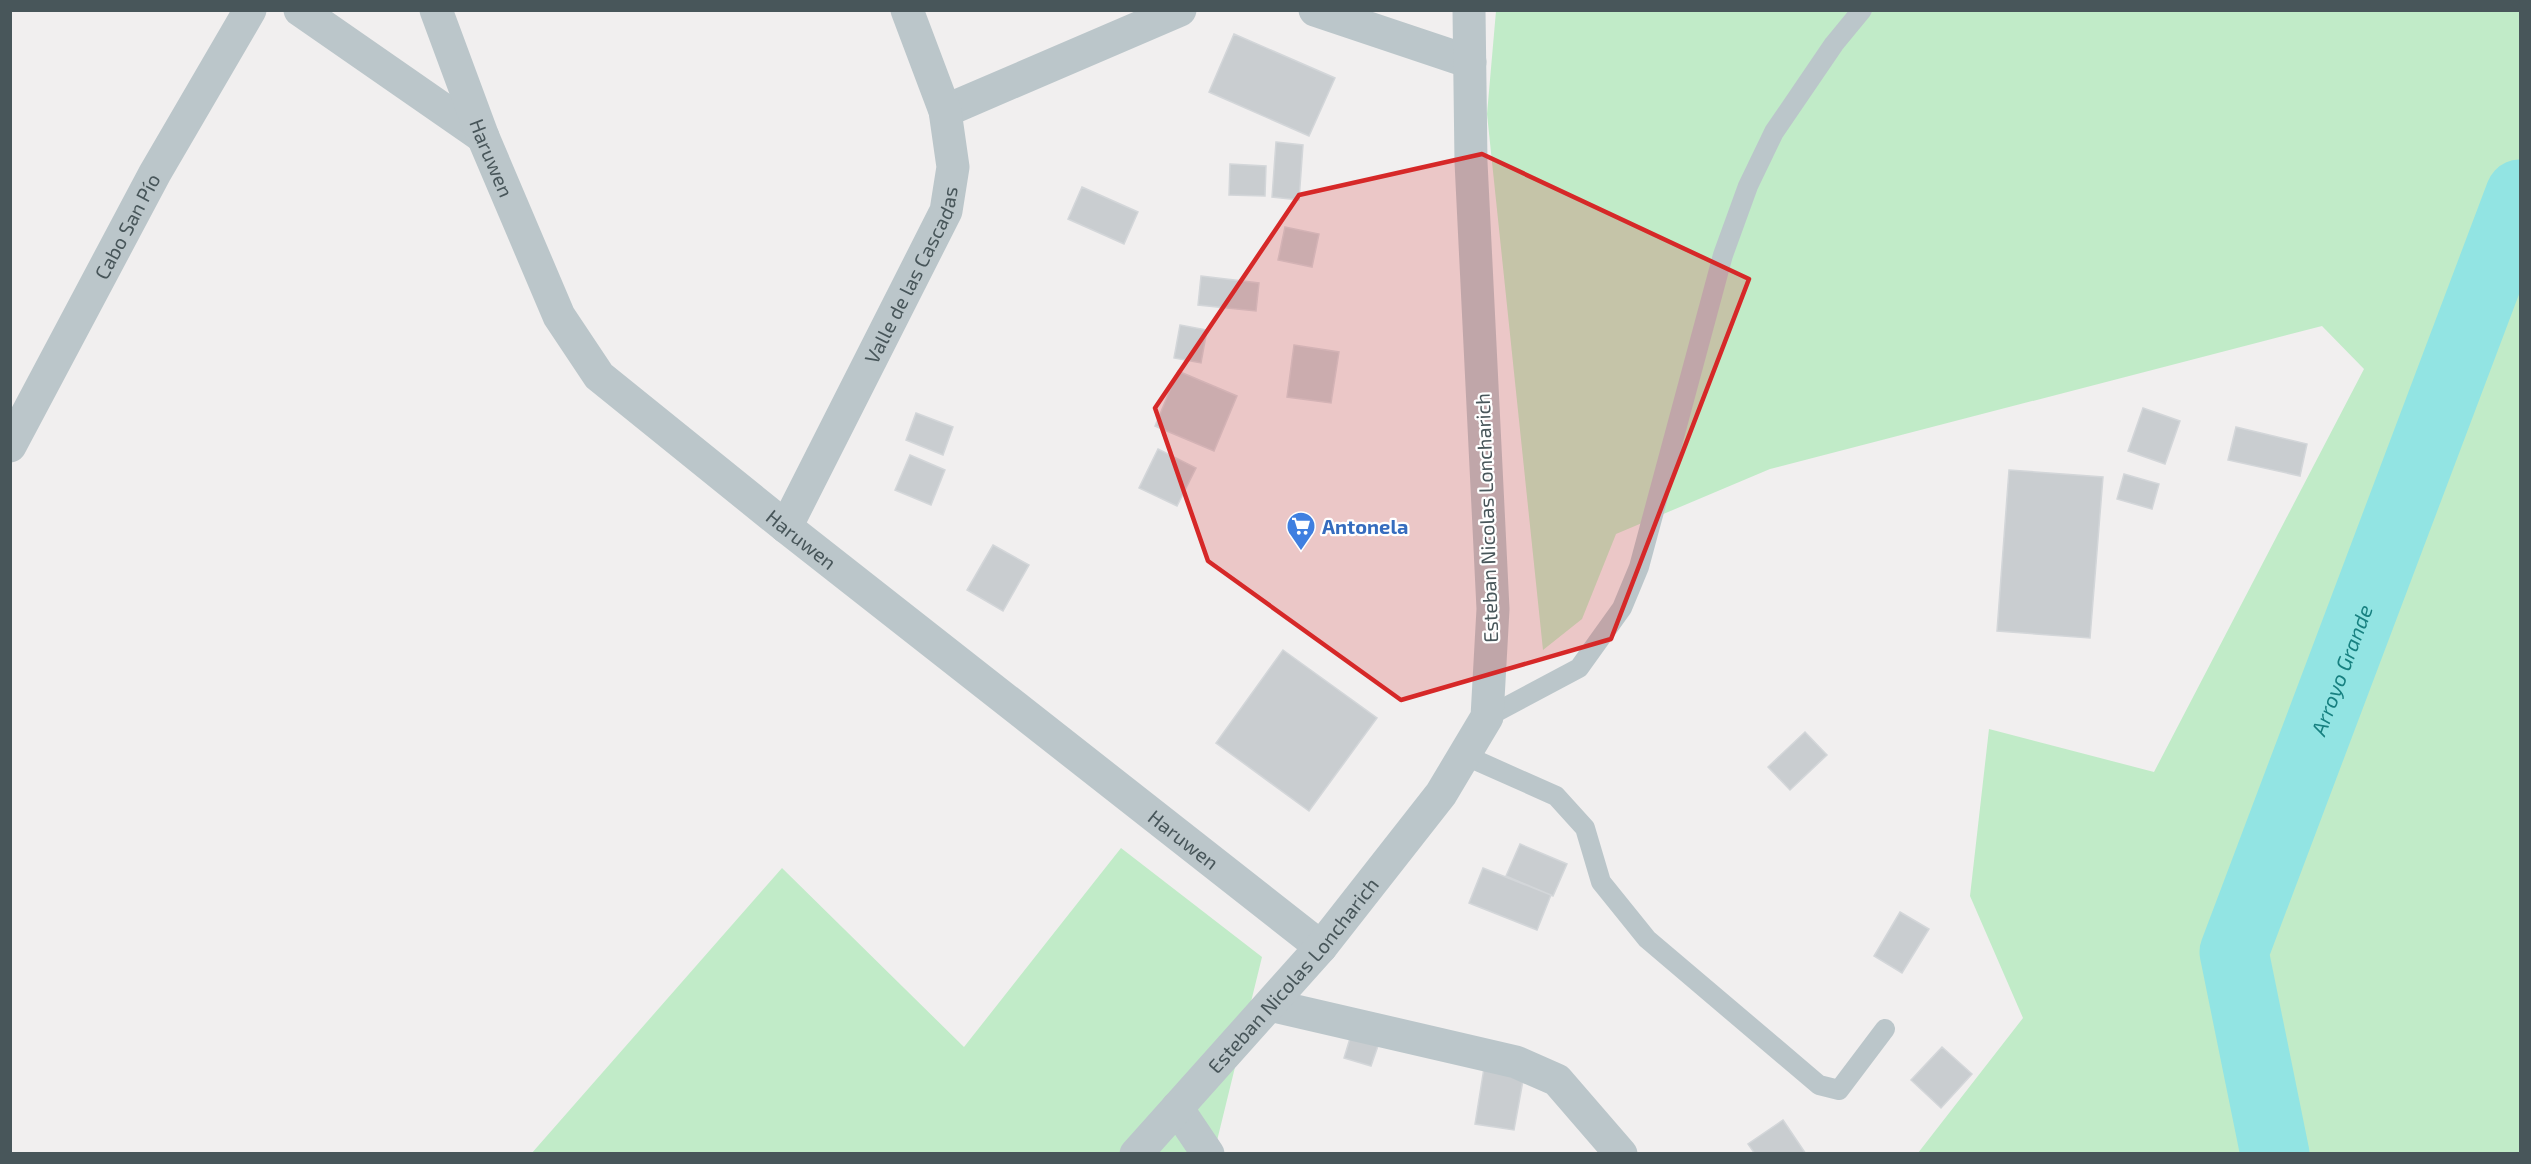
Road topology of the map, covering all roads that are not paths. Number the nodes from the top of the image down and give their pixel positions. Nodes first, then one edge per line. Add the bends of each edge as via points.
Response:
1 (250, 10) edge
2 (300, 10) edge
3 (436, 10) edge
4 (907, 10) edge
5 (1180, 10) edge
6 (1314, 10) edge
7 (1469, 10) edge
8 (1862, 10) edge
9 (1470, 62) junction
10 (945, 111) junction
11 (483, 137) junction
12 (10, 446) edge
13 (786, 527) junction
14 (1487, 717) junction
15 (1464, 755) junction
16 (1321, 947) junction
17 (1270, 1005) junction
18 (1886, 1029) dead end
19 (1177, 1108) junction
20 (1136, 1154) edge
21 (1209, 1154) edge
22 (1621, 1154) edge

1 - 12 street, Cabo San Pío via 155,173
2 - 11 street
3 - 11 street, Haruwen
4 - 10 street, Valle de las Cascadas
5 - 10 street
6 - 9 street
7 - 9 street, Esteban Nicolas Loncharich
8 - 14 lane via 1774,132 1748,186 1724,255 1639,567 1622,608 1579,668
9 - 14 street, Esteban Nicolas Loncharich via 1471,162 1493,609
10 - 13 street, Valle de las Cascadas via 953,167 946,212
11 - 13 street, Haruwen via 559,316 599,376
13 - 16 street, Haruwen
14 - 15 street, Esteban Nicolas Loncharich
15 - 16 street, Esteban Nicolas Loncharich via 1441,794
15 - 18 lane via 1556,796 1585,828 1601,882 1647,939 1819,1085 1839,1090
16 - 17 street, Esteban Nicolas Loncharich
17 - 19 street, Esteban Nicolas Loncharich
17 - 22 street via 1516,1062 1557,1080
19 - 20 street, Esteban Nicolas Loncharich
19 - 21 street

